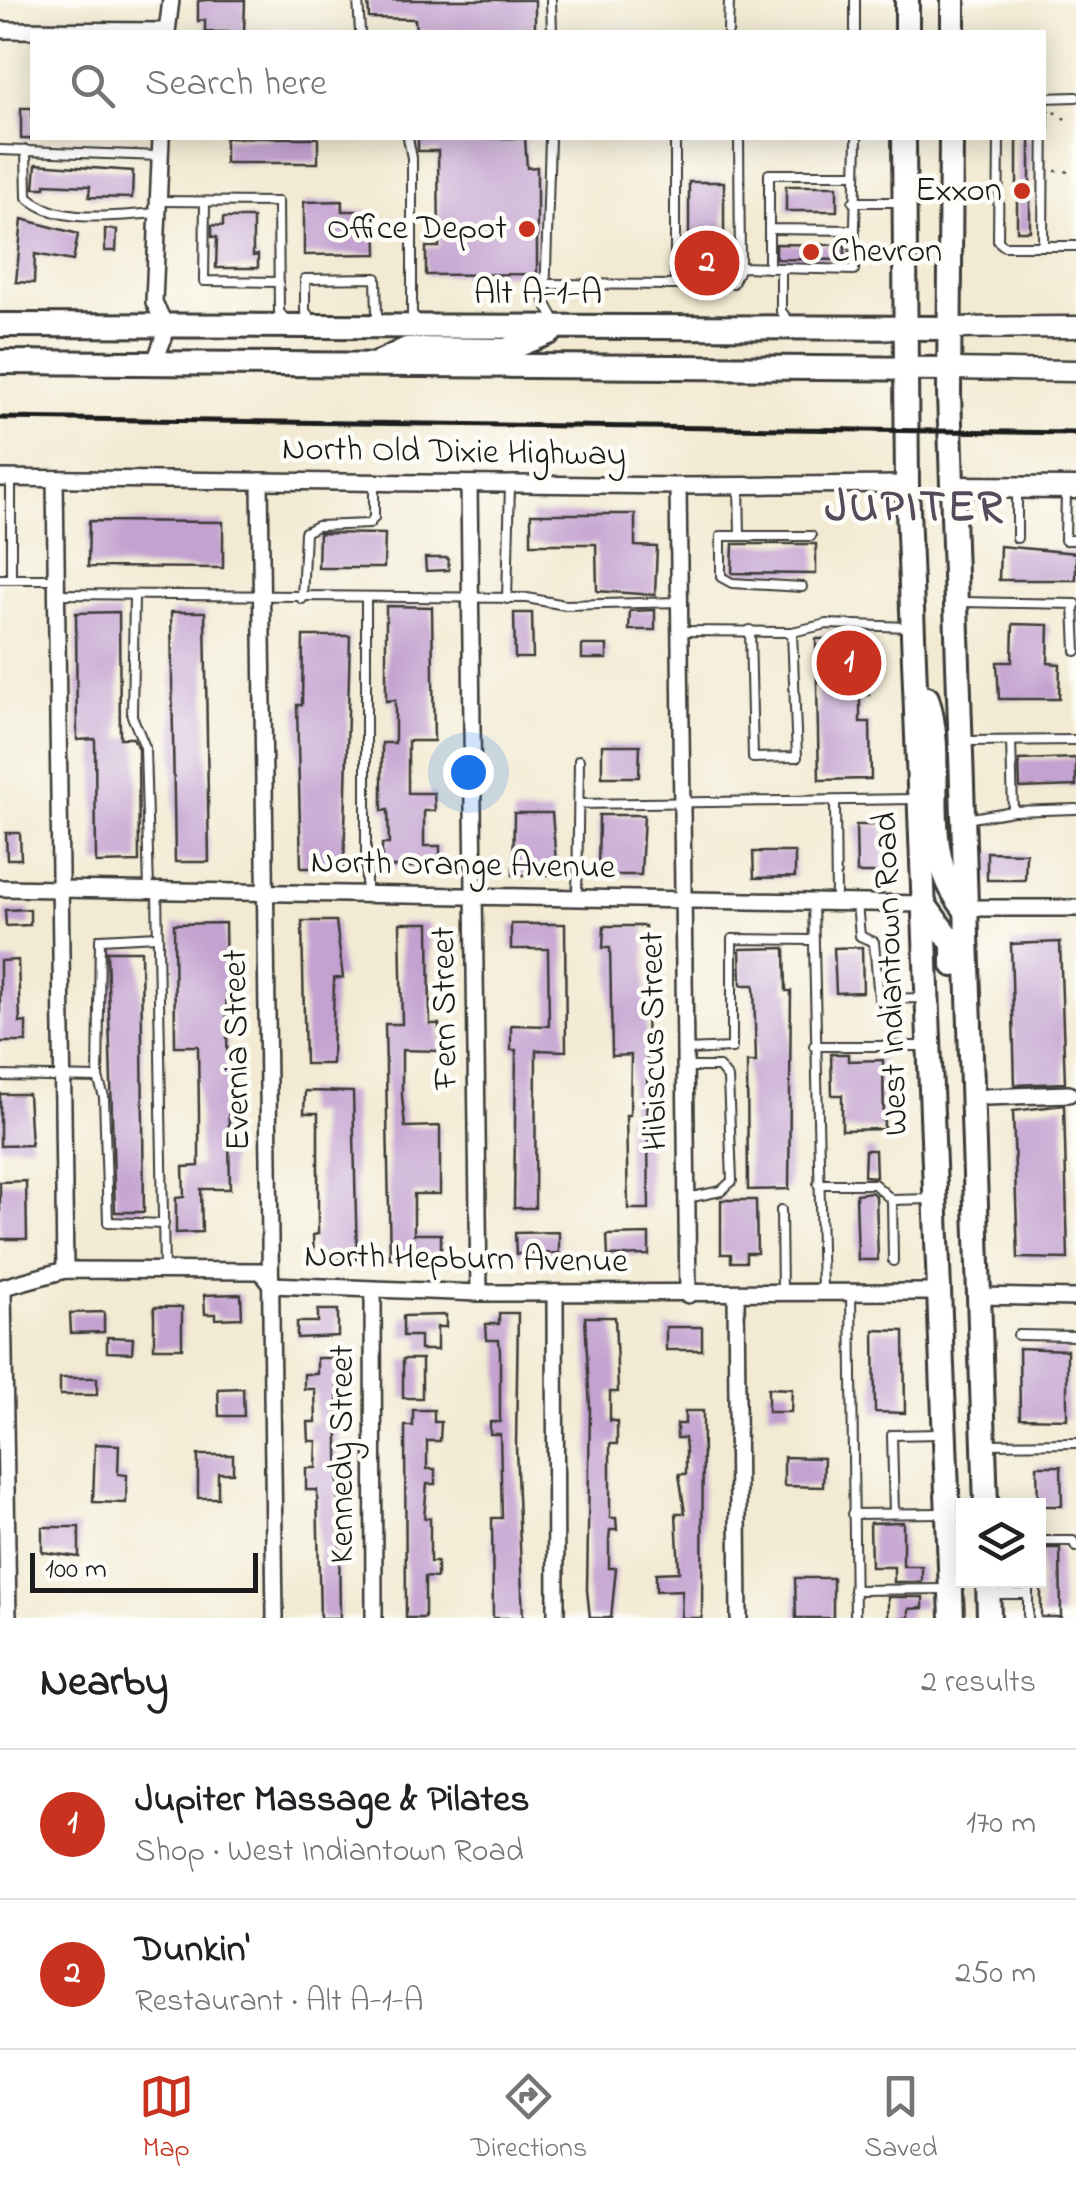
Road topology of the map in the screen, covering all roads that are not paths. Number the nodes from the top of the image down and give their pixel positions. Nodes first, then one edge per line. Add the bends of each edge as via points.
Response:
1 (170, 0) edge
2 (358, 0) edge
3 (551, 0) edge
4 (729, 0) edge
5 (854, 0) edge
6 (908, 0) edge
7 (953, 0) edge
8 (0, 30) edge
9 (30, 30) edge
10 (167, 30) edge
11 (360, 30) edge
12 (552, 30) edge
13 (728, 30) edge
14 (855, 30) edge
15 (906, 30) edge
16 (952, 30) edge
17 (1076, 97) edge
18 (1046, 98) edge
19 (162, 140) edge
20 (408, 140) edge
21 (550, 140) edge
22 (675, 140) edge
23 (739, 140) edge
24 (857, 140) edge
25 (904, 140) edge
26 (951, 140) edge
27 (999, 140) edge
28 (1044, 140) edge
29 (0, 150) edge
30 (26, 150) junction
31 (161, 156) junction
32 (854, 174) junction
33 (205, 202) junction
34 (854, 202) junction
35 (902, 202) junction
36 (159, 207) junction
37 (769, 229) junction
38 (854, 230) junction
39 (1044, 246) junction
40 (1076, 246) edge
41 (740, 267) junction
42 (768, 268) junction
43 (781, 268) junction
44 (279, 282) junction
45 (548, 284) junction
46 (675, 285) junction
47 (0, 325) edge
48 (902, 327) junction
49 (1076, 327) edge
50 (559, 328) junction
51 (795, 328) junction
52 (949, 328) junction
53 (166, 329) junction
54 (292, 329) junction
55 (319, 329) junction
56 (390, 329) junction
57 (426, 329) junction
58 (0, 362) edge
59 (154, 364) junction
60 (374, 366) junction
61 (903, 369) junction
62 (949, 370) junction
63 (1076, 371) edge
64 (5, 478) edge
65 (55, 479) junction
66 (260, 481) junction
67 (374, 482) junction
68 (469, 484) junction
69 (510, 484) junction
70 (907, 484) junction
71 (739, 485) junction
72 (678, 486) junction
73 (952, 487) junction
74 (1017, 487) junction
75 (1071, 488) edge
76 (740, 536) junction
77 (811, 536) dead end
78 (1016, 538) dead end
79 (1076, 540) edge
80 (11, 578) junction
81 (0, 579) edge
82 (57, 586) junction
83 (802, 587) dead end
84 (134, 596) junction
85 (366, 598) junction
86 (262, 599) junction
87 (302, 599) junction
88 (507, 599) junction
89 (470, 601) junction
90 (679, 602) junction
91 (955, 602) junction
92 (1075, 604) edge
93 (913, 628) junction
94 (750, 630) junction
95 (680, 631) junction
96 (792, 632) junction
97 (1076, 651) edge
98 (915, 678) junction
99 (1076, 740) edge
100 (1010, 741) junction
101 (959, 742) junction
102 (579, 760) dead end
103 (920, 799) junction
104 (835, 802) junction
105 (579, 804) junction
106 (682, 806) junction
107 (1076, 809) edge
108 (1013, 811) junction
109 (962, 818) junction
110 (0, 888) edge
111 (60, 889) junction
112 (153, 891) junction
113 (266, 893) junction
114 (366, 894) junction
115 (474, 896) junction
116 (577, 898) junction
117 (683, 900) junction
118 (812, 902) junction
119 (836, 902) junction
120 (857, 902) junction
121 (924, 904) junction
122 (964, 908) junction
123 (1076, 908) edge
124 (158, 936) junction
125 (810, 940) junction
126 (928, 998) junction
127 (814, 1046) junction
128 (930, 1046) junction
129 (685, 1058) junction
130 (0, 1076) edge
131 (63, 1076) junction
132 (98, 1078) junction
133 (1069, 1094) dead end
134 (987, 1097) dead end
135 (818, 1184) junction
136 (976, 1186) junction
137 (687, 1198) junction
138 (936, 1199) junction
139 (892, 1200) junction
140 (781, 1210) dead end
141 (164, 1224) junction
142 (893, 1261) dead end
143 (66, 1270) junction
144 (164, 1270) junction
145 (271, 1286) junction
146 (2, 1288) edge
147 (373, 1290) junction
148 (940, 1292) junction
149 (480, 1293) junction
150 (736, 1293) junction
151 (555, 1294) junction
152 (782, 1294) junction
153 (822, 1294) junction
154 (851, 1294) junction
155 (688, 1295) junction
156 (980, 1296) junction
157 (1076, 1298) edge
158 (1018, 1335) dead end
159 (1076, 1336) edge
160 (945, 1434) junction
161 (1076, 1443) edge
162 (984, 1444) junction
163 (986, 1498) edge
164 (948, 1512) junction
165 (894, 1513) junction
166 (852, 1514) junction
167 (3, 1515) edge
168 (1046, 1542) edge
169 (1076, 1547) edge
170 (1028, 1588) edge
171 (951, 1589) junction
172 (854, 1590) junction
173 (1028, 1594) junction
174 (989, 1598) edge
175 (8, 1618) edge
176 (275, 1618) edge
177 (374, 1618) edge
178 (556, 1618) edge
179 (738, 1618) edge
180 (855, 1618) edge
181 (952, 1618) edge
182 (1028, 1618) edge

1 - 10 street
2 - 11 lane
3 - 12 lane
4 - 13 lane
5 - 14 lane
6 - 15 main road
7 - 16 main road
8 - 9 street
17 - 18 lane
19 - 31 street
20 - 57 lane via 412,314
21 - 45 lane
22 - 46 lane
23 - 41 lane
24 - 32 lane
25 - 35 main road, West Indiantown Road
26 - 52 main road
27 - 39 lane via 998,241
28 - 39 lane
29 - 30 lane
30 - 31 lane
30 - 36 lane via 27,197 41,210
31 - 36 street
32 - 34 lane
32 - 37 lane via 770,174
33 - 36 lane
33 - 44 lane via 278,202
33 - 44 lane via 204,281
34 - 35 lane
34 - 38 lane
35 - 48 main road, West Indiantown Road
36 - 53 street via 154,302
37 - 38 lane
37 - 42 lane
38 - 43 lane via 854,270
39 - 40 lane
41 - 42 lane
41 - 46 lane via 733,283
42 - 43 lane
43 - 51 lane via 781,311
44 - 54 lane via 279,312
45 - 46 lane
45 - 50 lane via 544,302
47 - 53 main road, Alt A-1-A
48 - 51 main road, Alt A-1-A
48 - 52 main road, Alt A-1-A
48 - 61 main road, West Indiantown Road
49 - 52 main road, Alt A-1-A
50 - 51 main road, Alt A-1-A
50 - 57 main road, Alt A-1-A
50 - 60 main road via 506,350 406,349
52 - 62 main road
53 - 54 main road, Alt A-1-A
53 - 59 street
54 - 55 main road, Alt A-1-A
55 - 56 main road, Alt A-1-A
55 - 56 lane via 305,311 305,279 376,278 377,314
56 - 57 main road, Alt A-1-A
58 - 59 main road, Alt A-1-A
59 - 60 main road, Alt A-1-A
60 - 61 main road, Alt A-1-A
61 - 62 main road, Alt A-1-A
61 - 70 main road, West Indiantown Road
62 - 63 main road
62 - 73 main road
64 - 65 street, North Old Dixie Highway
64 - 80 lane
65 - 66 street, North Old Dixie Highway
65 - 82 street
66 - 67 street, North Old Dixie Highway
66 - 86 street, Evernia Street
67 - 68 street, North Old Dixie Highway
67 - 87 lane via 372,522 305,532
68 - 69 street, North Old Dixie Highway
68 - 89 street, Fern Street
69 - 72 street, North Old Dixie Highway
69 - 88 lane
70 - 71 street, North Old Dixie Highway
70 - 93 main road, West Indiantown Road
71 - 72 street, North Old Dixie Highway
71 - 76 lane
72 - 90 street, Hibiscus Street
73 - 74 main road
73 - 91 main road
74 - 75 main road
74 - 78 lane
75 - 79 lane via 1065,540
76 - 77 lane
76 - 83 lane via 721,536 721,576 732,584
80 - 81 lane
80 - 82 lane
82 - 84 lane
82 - 111 street
84 - 86 lane
84 - 112 lane via 132,716 145,747
85 - 87 lane
85 - 89 lane
85 - 114 lane
86 - 87 lane
86 - 113 street, Evernia Street
88 - 89 lane
88 - 90 lane via 564,605
89 - 115 street, Fern Street
90 - 95 street, Hibiscus Street
91 - 92 lane
91 - 101 main road
92 - 97 lane
93 - 96 lane via 828,624
93 - 98 main road, West Indiantown Road
94 - 95 lane
94 - 96 lane
94 - 96 lane via 753,758 797,757
95 - 106 street, Hibiscus Street
98 - 103 main road, West Indiantown Road
98 - 122 main road via 929,700 934,732 942,873
99 - 100 lane
100 - 101 lane
100 - 108 lane
101 - 109 main road
102 - 105 lane
103 - 104 lane
103 - 121 main road, West Indiantown Road
104 - 106 lane
104 - 119 lane
105 - 106 lane
105 - 116 lane
106 - 117 street, Hibiscus Street
107 - 108 lane
108 - 109 lane
109 - 122 main road
110 - 111 street, North Orange Avenue
111 - 112 street, North Orange Avenue
111 - 131 street
112 - 113 street, North Orange Avenue
112 - 124 lane
113 - 114 street, North Orange Avenue
113 - 145 street, Evernia Street
114 - 115 street, North Orange Avenue
115 - 116 street, North Orange Avenue
115 - 149 street, Fern Street
116 - 117 street, North Orange Avenue
117 - 118 street, North Orange Avenue
117 - 129 street, Hibiscus Street
118 - 119 street, North Orange Avenue
118 - 125 lane
119 - 120 street, North Orange Avenue
120 - 121 street, North Orange Avenue
120 - 126 lane via 860,936 874,942 879,999
121 - 126 main road, West Indiantown Road
121 - 136 main road via 953,944 965,1153
122 - 123 street
122 - 136 main road
124 - 132 lane via 100,939
124 - 141 lane
125 - 127 lane
125 - 129 lane via 732,939 732,1048
126 - 128 main road, West Indiantown Road
127 - 128 lane
127 - 135 lane
128 - 138 main road, West Indiantown Road
129 - 137 street, Hibiscus Street
129 - 137 lane via 719,1067 728,1078 732,1181
130 - 131 lane
131 - 132 lane
131 - 143 street
132 - 141 lane via 108,1222
133 - 134 street
135 - 139 lane via 874,1184
135 - 153 lane
136 - 156 main road
137 - 155 street, Hibiscus Street
138 - 139 lane
138 - 148 main road, West Indiantown Road
139 - 142 lane
140 - 152 lane
141 - 144 lane
143 - 144 street, North Hepburn Avenue
143 - 146 street, North Hepburn Avenue
144 - 145 street, North Hepburn Avenue via 261,1271
145 - 147 street, North Hepburn Avenue
145 - 176 street, Evernia Street
146 - 167 street
147 - 149 street, North Hepburn Avenue
147 - 177 street, Kennedy Street
148 - 154 street, North Hepburn Avenue
148 - 160 main road, West Indiantown Road
149 - 151 street, North Hepburn Avenue
150 - 152 street, North Hepburn Avenue
150 - 155 street, North Hepburn Avenue
150 - 179 street
151 - 155 street, North Hepburn Avenue
151 - 178 street
152 - 153 street, North Hepburn Avenue
153 - 154 street, North Hepburn Avenue
154 - 166 lane
156 - 157 street
156 - 162 main road
158 - 159 lane
160 - 164 main road, West Indiantown Road
160 - 165 lane via 892,1435
161 - 162 lane
162 - 163 main road
164 - 165 lane
164 - 171 main road, West Indiantown Road
165 - 166 lane
166 - 172 lane
167 - 175 street
168 - 169 lane via 1072,1540
170 - 173 lane
171 - 172 lane
171 - 181 main road, West Indiantown Road
172 - 180 lane
173 - 174 lane
173 - 182 lane

